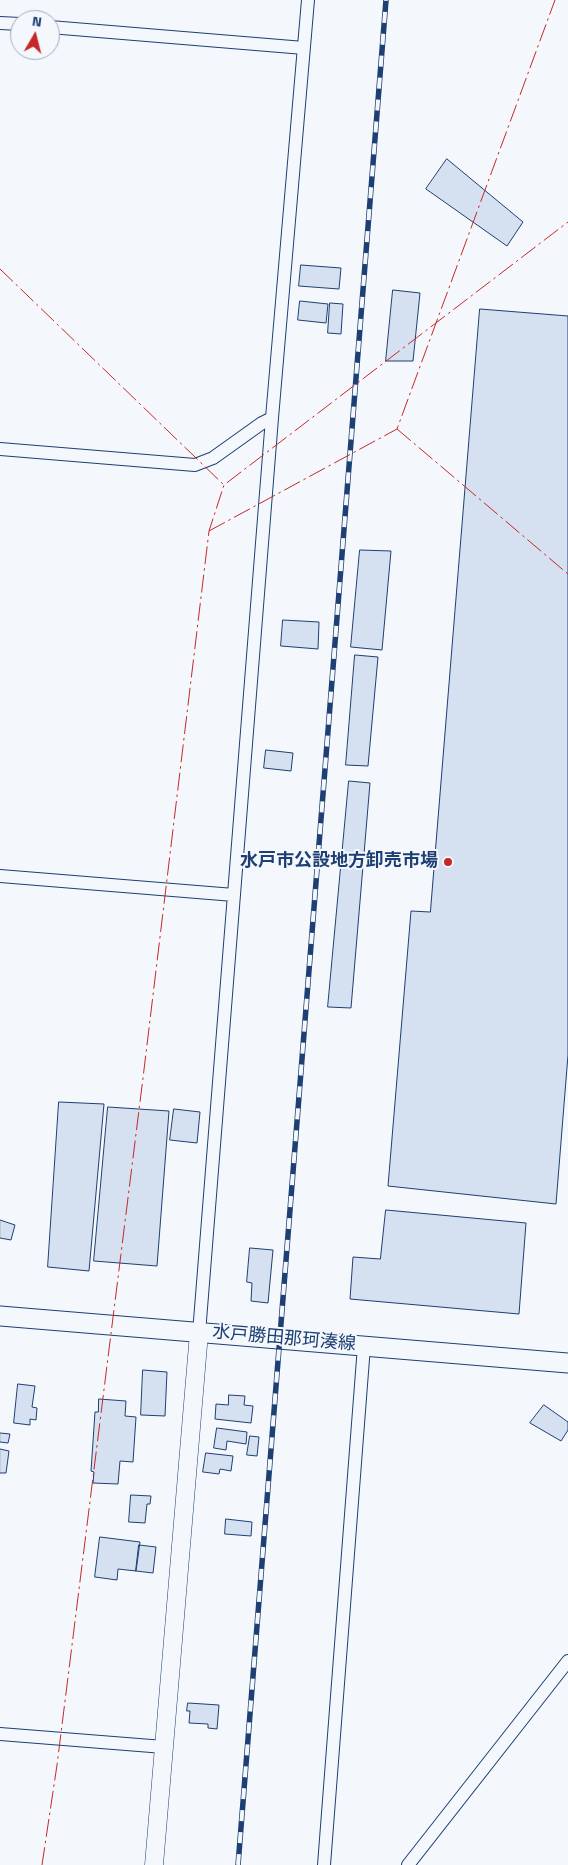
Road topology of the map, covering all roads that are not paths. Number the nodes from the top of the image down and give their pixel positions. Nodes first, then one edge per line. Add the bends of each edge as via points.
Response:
1 (308, 0) edge
2 (60, 28) edge
3 (304, 48) junction
4 (272, 418) junction
5 (0, 449) edge
6 (0, 876) edge
7 (234, 895) junction
8 (0, 1316) edge
9 (199, 1333) junction
10 (364, 1346) junction
11 (568, 1363) edge
12 (568, 1661) edge
13 (0, 1734) edge
14 (164, 1747) junction
15 (154, 1865) edge
16 (324, 1865) edge
17 (408, 1865) edge

1 - 3 street
2 - 3 street
3 - 4 street
4 - 5 street via 213,458 196,465
4 - 7 street
6 - 7 street
7 - 9 street
8 - 9 main road, 水戸勝田那珂湊線
9 - 10 main road, 水戸勝田那珂湊線
9 - 14 street
10 - 11 main road, 水戸勝田那珂湊線
10 - 16 street
12 - 17 street
13 - 14 street
14 - 15 street

